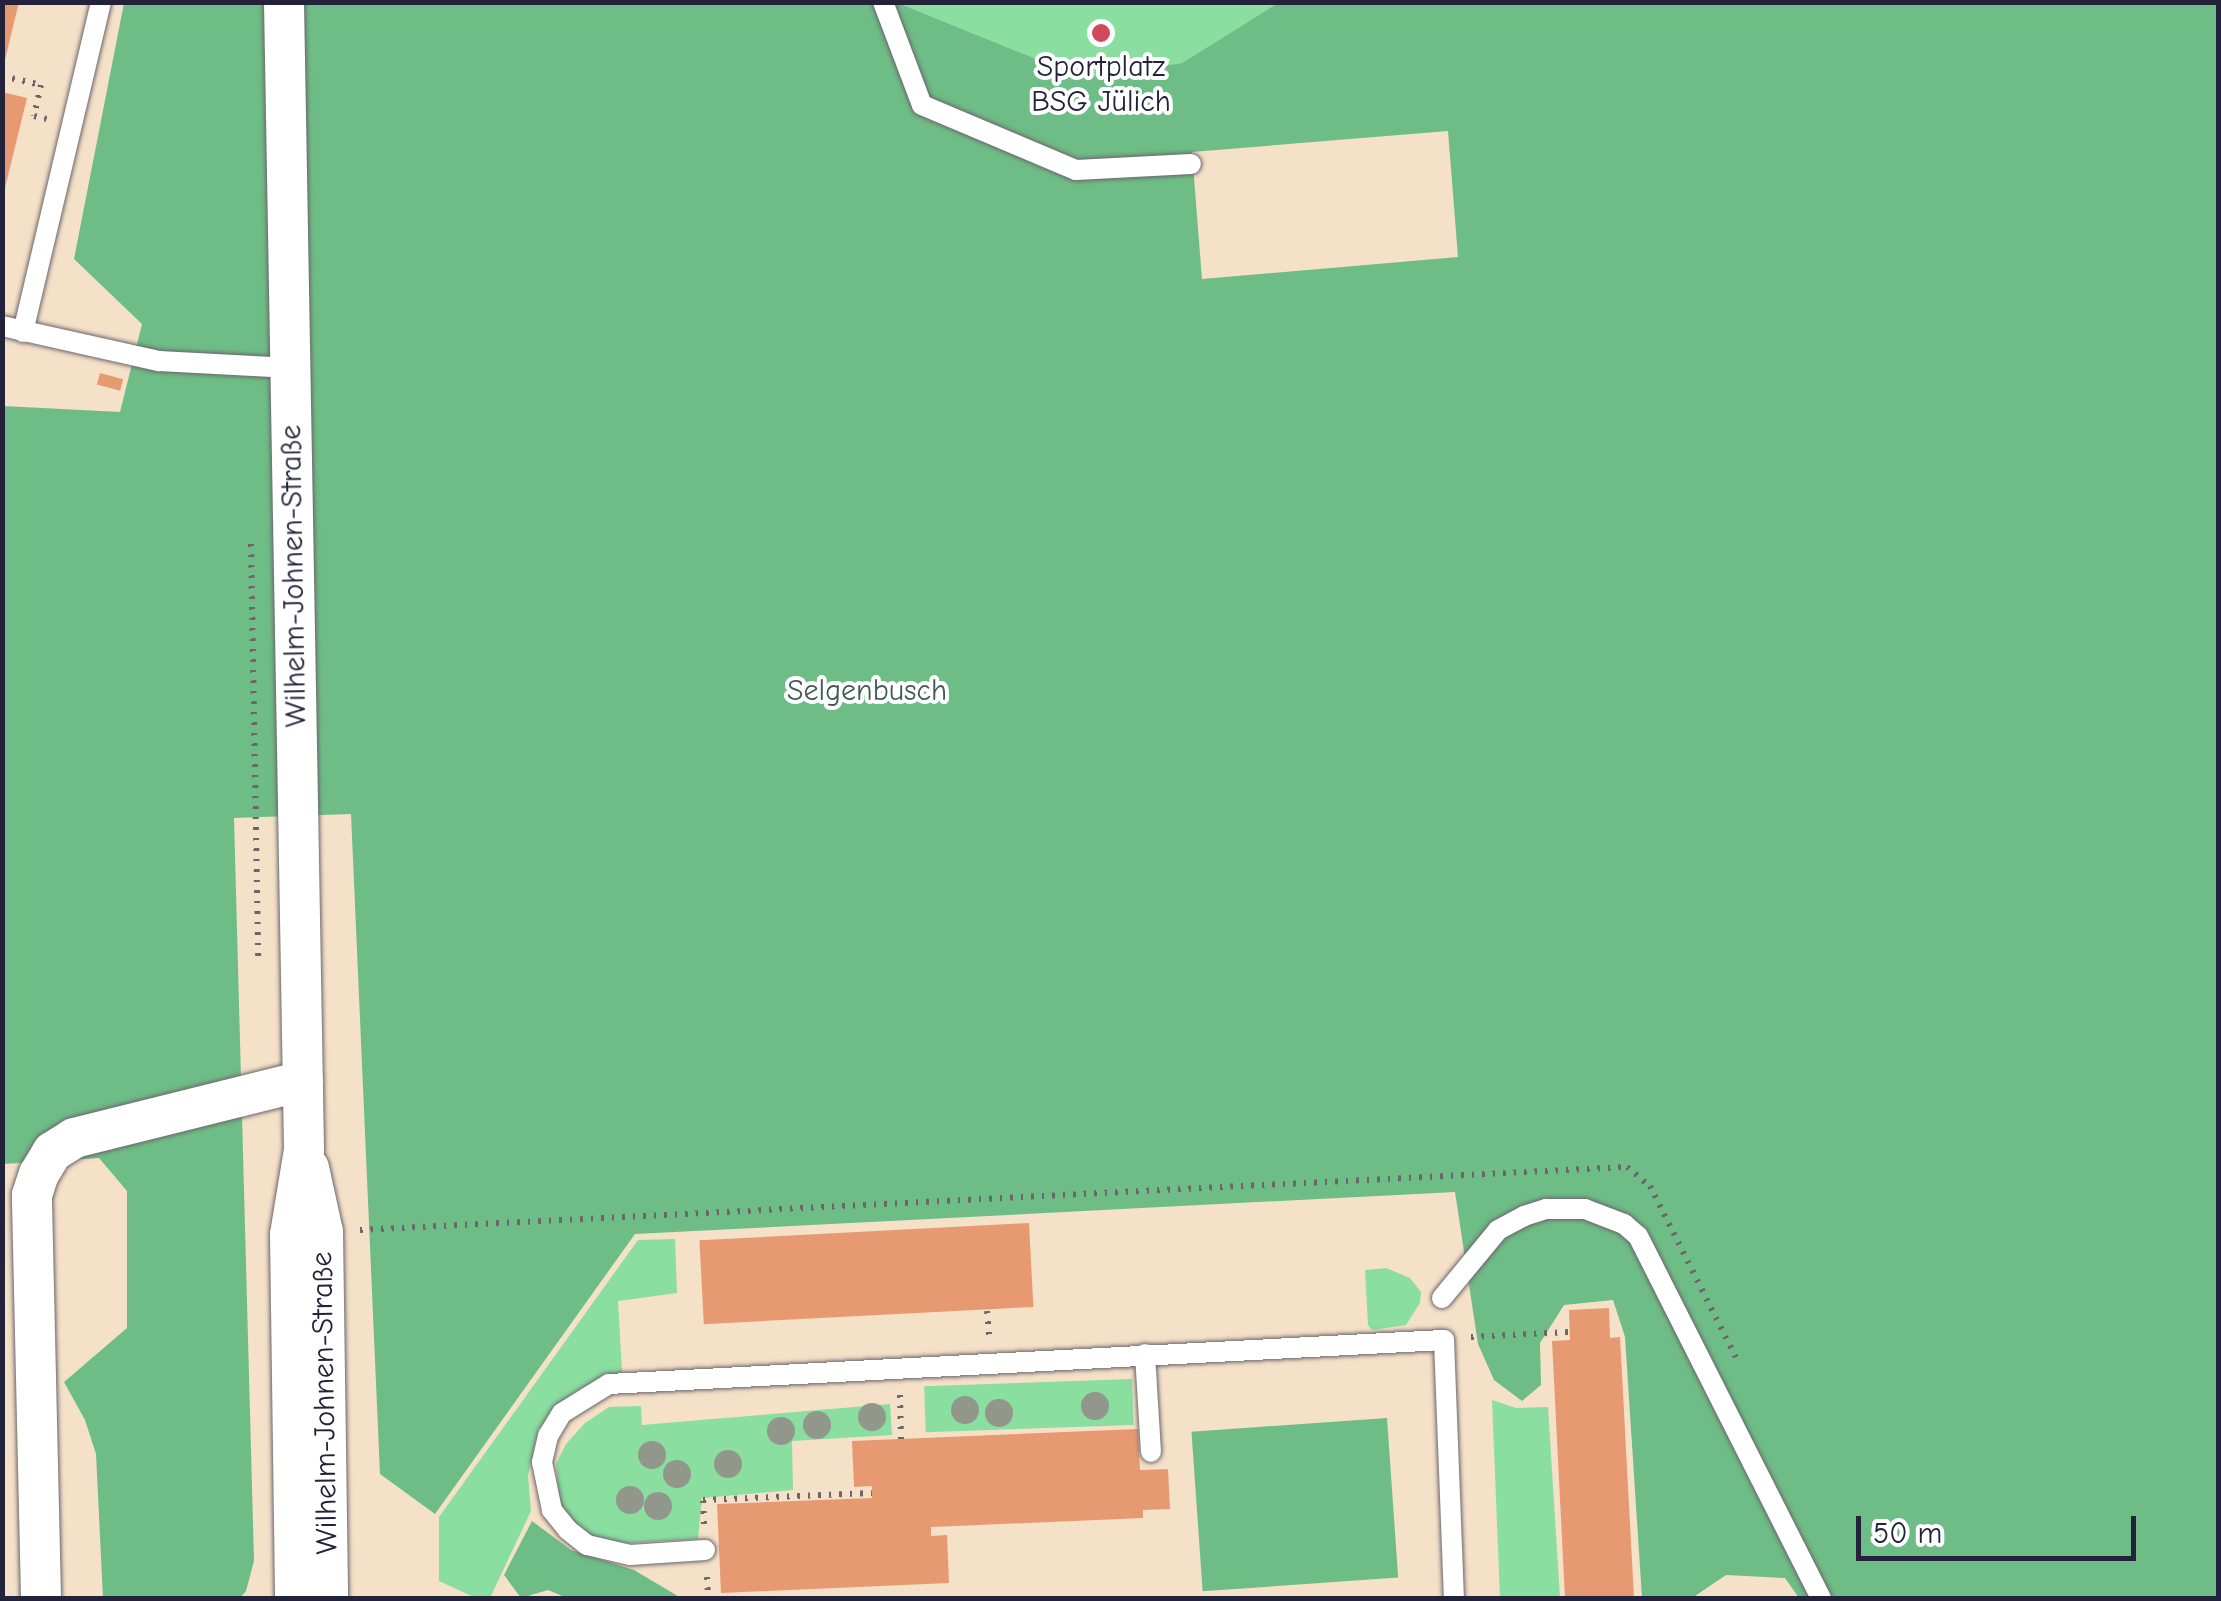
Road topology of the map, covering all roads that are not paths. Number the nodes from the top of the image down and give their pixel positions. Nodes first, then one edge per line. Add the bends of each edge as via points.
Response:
1 (101, 2) edge
2 (284, 2) edge
3 (883, 2) edge
4 (1191, 164) dead end
5 (13, 329) edge
6 (290, 368) junction
7 (303, 1081) junction
8 (304, 1150) junction
9 (1442, 1298) dead end
10 (1145, 1354) junction
11 (1152, 1452) dead end
12 (706, 1550) road end
13 (41, 1598) edge
14 (295, 1598) edge
15 (328, 1598) edge
16 (1454, 1598) edge
17 (1820, 1598) edge

1 - 5 lane
2 - 6 street, Wilhelm-Johnen-Straße
3 - 4 lane via 922,105 1076,170
5 - 6 lane via 159,360
6 - 7 street, Wilhelm-Johnen-Straße
7 - 8 street, Wilhelm-Johnen-Straße
7 - 13 street via 74,1138 52,1152 39,1174 32,1195
8 - 14 street, Wilhelm-Johnen-Straße via 290,1235
8 - 15 street, Wilhelm-Johnen-Straße via 323,1232
9 - 17 lane via 1498,1230 1546,1209 1585,1210 1638,1236
10 - 11 lane
10 - 12 lane via 610,1384 562,1413 542,1462 552,1510 568,1530 587,1545 630,1556
10 - 16 lane via 1444,1340

